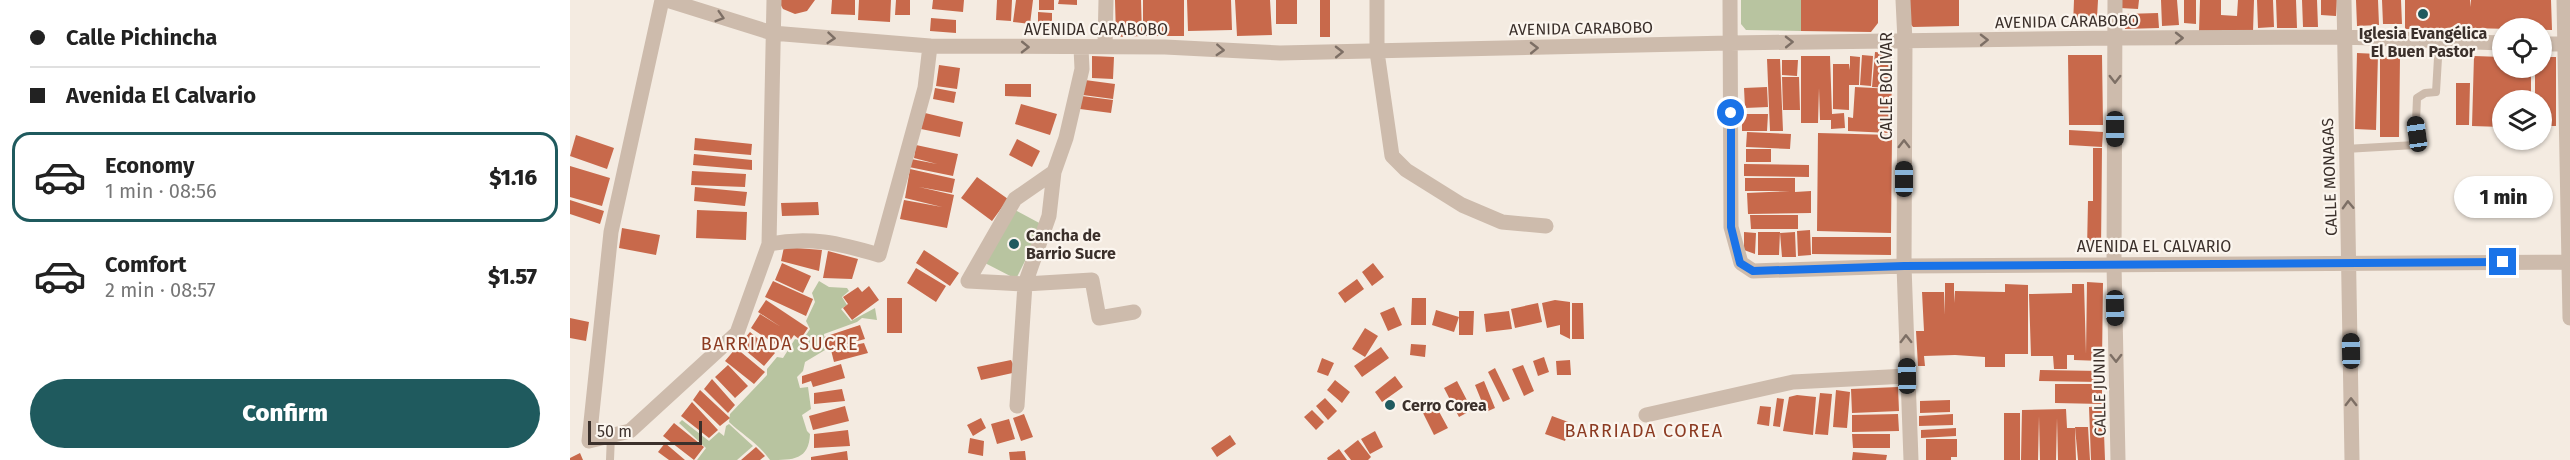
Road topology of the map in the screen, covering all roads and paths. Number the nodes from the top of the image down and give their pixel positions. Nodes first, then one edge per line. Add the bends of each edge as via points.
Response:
1 (664, 0) edge
2 (774, 0) edge
3 (1106, 0) edge
4 (1377, 0) edge
5 (1730, 0) edge
6 (1903, 0) edge
7 (2115, 0) edge
8 (2343, 0) edge
9 (2564, 0) edge
10 (772, 33) junction
11 (2344, 37) junction
12 (2115, 38) junction
13 (1905, 41) junction
14 (2439, 41) junction
15 (1730, 43) junction
16 (2492, 43) edge
17 (2552, 44) edge
18 (2568, 44) edge
19 (930, 46) junction
20 (1105, 46) junction
21 (1081, 48) junction
22 (1377, 52) junction
23 (2345, 149) junction
24 (1054, 172) junction
25 (1546, 226) dead end
26 (769, 244) junction
27 (2569, 262) edge
28 (2350, 263) junction
29 (2114, 264) junction
30 (1904, 266) junction
31 (1025, 284) junction
32 (1134, 312) dead end
33 (2570, 318) edge
34 (1907, 376) junction
35 (1017, 406) dead end
36 (1646, 416) dead end
37 (611, 435) junction
38 (610, 460) edge
39 (1911, 460) edge
40 (2118, 460) edge
41 (2352, 460) edge

1 -> 10 street, AVENIDA CARABOBO
1 - 37 street via 611,232 589,441
2 - 10 street
3 - 20 street
4 - 22 street
5 - 15 street
6 - 13 street, CALLE BOLÍVAR
7 - 12 street, CALLE JUNIN
8 - 11 street, CALLE MONAGAS
9 - 18 street
10 -> 19 street, AVENIDA CARABOBO
10 - 26 street
12 -> 11 street, AVENIDA CARABOBO
11 - 14 street, AVENIDA CARABOBO
11 - 23 street, CALLE MONAGAS
13 -> 12 street, AVENIDA CARABOBO
12 -> 29 street, CALLE JUNIN
15 -> 13 street, AVENIDA CARABOBO
30 -> 13 street, CALLE BOLÍVAR
14 - 16 street, AVENIDA CARABOBO
14 - 23 lane via 2436,92 2417,98 2415,145
22 -> 15 street, AVENIDA CARABOBO
15 - 30 street, AVENIDA EL CALVARIO via 1731,227 1740,263 1753,271
17 - 18 street
18 - 27 street
19 -> 21 street, AVENIDA CARABOBO
19 - 26 street via 925,88 879,255 822,240 792,239
20 - 21 street, AVENIDA CARABOBO
20 -> 22 street, AVENIDA CARABOBO
21 - 24 street via 1082,69
22 - 25 street via 1392,156 1406,170 1462,205 1502,222
28 -> 23 street, CALLE MONAGAS
24 - 31 street via 1049,216
24 - 31 street via 1015,199 968,281
26 - 37 street via 737,333 630,430
27 - 28 street, AVENIDA EL CALVARIO
27 - 33 street
28 - 29 street, AVENIDA EL CALVARIO
41 -> 28 street, CALLE MONAGAS
29 - 30 street, AVENIDA EL CALVARIO
29 -> 40 street, CALLE JUNIN
34 -> 30 street, CALLE BOLÍVAR
31 - 32 street via 1092,280 1099,318
31 - 35 street
34 - 36 street via 1793,382
34 - 39 street, CALLE BOLÍVAR
37 - 38 lane

